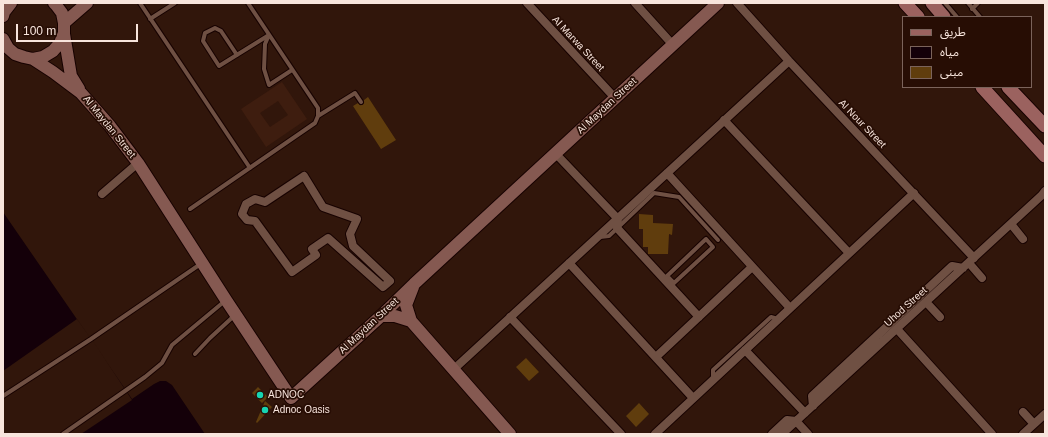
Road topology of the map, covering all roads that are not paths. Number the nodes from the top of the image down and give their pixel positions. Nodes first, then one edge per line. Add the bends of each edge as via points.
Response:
1 (54, 3) edge
2 (87, 3) edge
3 (140, 3) edge
4 (175, 3) edge
5 (248, 3) edge
6 (527, 3) edge
7 (635, 3) edge
8 (718, 3) edge
9 (737, 3) edge
10 (906, 3) edge
11 (932, 3) edge
12 (945, 3) edge
13 (968, 3) edge
14 (978, 3) edge
15 (972, 9) junction
16 (917, 16) edge
17 (943, 16) edge
18 (956, 16) edge
19 (979, 16) edge
20 (150, 19) junction
21 (64, 28) junction
22 (269, 35) junction
23 (673, 45) junction
24 (5, 46) edge
25 (237, 55) junction
26 (33, 59) junction
27 (788, 61) junction
28 (292, 70) junction
29 (983, 88) edge
30 (1009, 88) edge
31 (81, 93) junction
32 (615, 98) junction
33 (361, 102) dead end
34 (318, 116) junction
35 (724, 120) junction
36 (1045, 126) edge
37 (556, 154) junction
38 (1045, 156) edge
39 (138, 163) junction
40 (250, 168) junction
41 (666, 173) junction
42 (914, 193) junction
43 (1044, 193) edge
44 (102, 194) dead end
45 (190, 208) dead end
46 (618, 218) junction
47 (1011, 224) junction
48 (617, 228) junction
49 (597, 237) junction
50 (722, 239) junction
51 (1023, 239) dead end
52 (710, 244) junction
53 (849, 253) junction
54 (202, 263) junction
55 (569, 263) junction
56 (969, 263) junction
57 (752, 267) junction
58 (292, 272) joint
59 (982, 278) dead end
60 (414, 284) junction
61 (226, 300) junction
62 (926, 302) junction
63 (790, 308) junction
64 (236, 315) junction
65 (381, 316) junction
66 (510, 317) junction
67 (699, 317) junction
68 (940, 317) dead end
69 (778, 319) junction
70 (411, 321) junction
71 (897, 329) junction
72 (745, 350) junction
73 (195, 354) dead end
74 (656, 357) junction
75 (454, 369) junction
76 (713, 380) junction
77 (3, 396) edge
78 (693, 398) junction
79 (813, 406) junction
80 (1023, 412) dead end
81 (805, 413) junction
82 (1045, 414) edge
83 (796, 421) junction
84 (1034, 424) junction
85 (63, 434) edge
86 (510, 434) edge
87 (621, 434) edge
88 (655, 434) edge
89 (772, 434) edge
90 (782, 434) edge
91 (808, 434) edge
92 (992, 434) edge
93 (1023, 434) edge

1 - 21 street, Al Maydan Street via 62,13
2 - 21 street
3 - 20 lane
4 - 20 lane
5 - 22 lane
6 - 32 street, Al Marwa Street
7 - 23 street
8 - 23 street, Al Maydan Street
9 - 27 street, Al Nour Street
10 - 16 main road
11 - 17 main road
12 - 18 lane
13 - 15 lane
14 - 15 lane
15 - 19 lane
20 - 40 lane
21 - 26 street via 60,43 53,51
21 - 31 street, Al Maydan Street via 71,76
22 - 25 lane
22 - 28 lane
22 - 28 lane via 265,44 264,69 269,85
23 - 32 street, Al Maydan Street
24 - 26 street, Al Maydan Street via 15,54
25 - 25 lane via 219,66 203,41 205,33 215,28 221,31
26 - 31 street, Al Maydan Street
27 - 35 street
27 - 42 street, Al Nour Street
28 - 34 lane via 318,108
29 - 38 main road
30 - 36 main road
31 - 39 street, Al Maydan Street
32 - 37 street, Al Maydan Street
33 - 34 lane via 355,93
34 - 40 lane via 315,123
35 - 41 street
35 - 53 street
37 - 46 street
37 - 60 street, Al Maydan Street
39 - 44 street
39 - 54 street, Al Maydan Street
40 - 45 lane
41 - 46 street
41 - 50 street
42 - 53 street
42 - 56 street, Al Nour Street
43 - 47 street, Uhod Street
46 - 48 street
46 - 49 street
47 - 51 street
47 - 56 street, Uhod Street
48 - 49 lane via 609,236
48 - 50 lane via 654,193 679,197
48 - 67 street
49 - 55 street
50 - 52 lane
50 - 57 street
52 - 52 lane via 706,240 667,276 674,283 713,247
53 - 63 street
54 - 61 street, Al Maydan Street
54 - 77 lane
55 - 66 street
55 - 74 street
56 - 59 street, Al Nour Street
56 - 62 street, Uhod Street
56 - 79 street via 952,266 812,396
57 - 63 street
57 - 67 street
58 - 58 street via 255,221 247,220 242,214 246,204 255,199 266,202 304,176 323,207 358,220 350,234 353,246 390,280 383,287 328,238 312,250 316,255
60 - 65 street, Al Maydan Street
60 - 70 street via 406,305
61 - 64 street, Al Maydan Street
61 - 85 lane via 172,345 162,363 145,377
62 - 68 street
62 - 71 street, Uhod Street
63 - 69 street
64 - 65 street, Al Maydan Street via 291,398
64 - 73 lane
65 - 70 street via 395,316
66 - 75 street
66 - 87 street
67 - 74 street
69 - 72 street
69 - 76 lane via 771,317 713,370
70 - 75 street
71 - 79 street, Uhod Street
71 - 92 street
72 - 76 street
72 - 81 street
74 - 78 street
75 - 86 street
76 - 78 street
78 - 88 street
79 - 81 street, Uhod Street
80 - 84 street
81 - 83 street, Uhod Street
82 - 84 street
83 - 89 street via 787,420
83 - 90 street, Uhod Street
83 - 91 street
84 - 93 street

